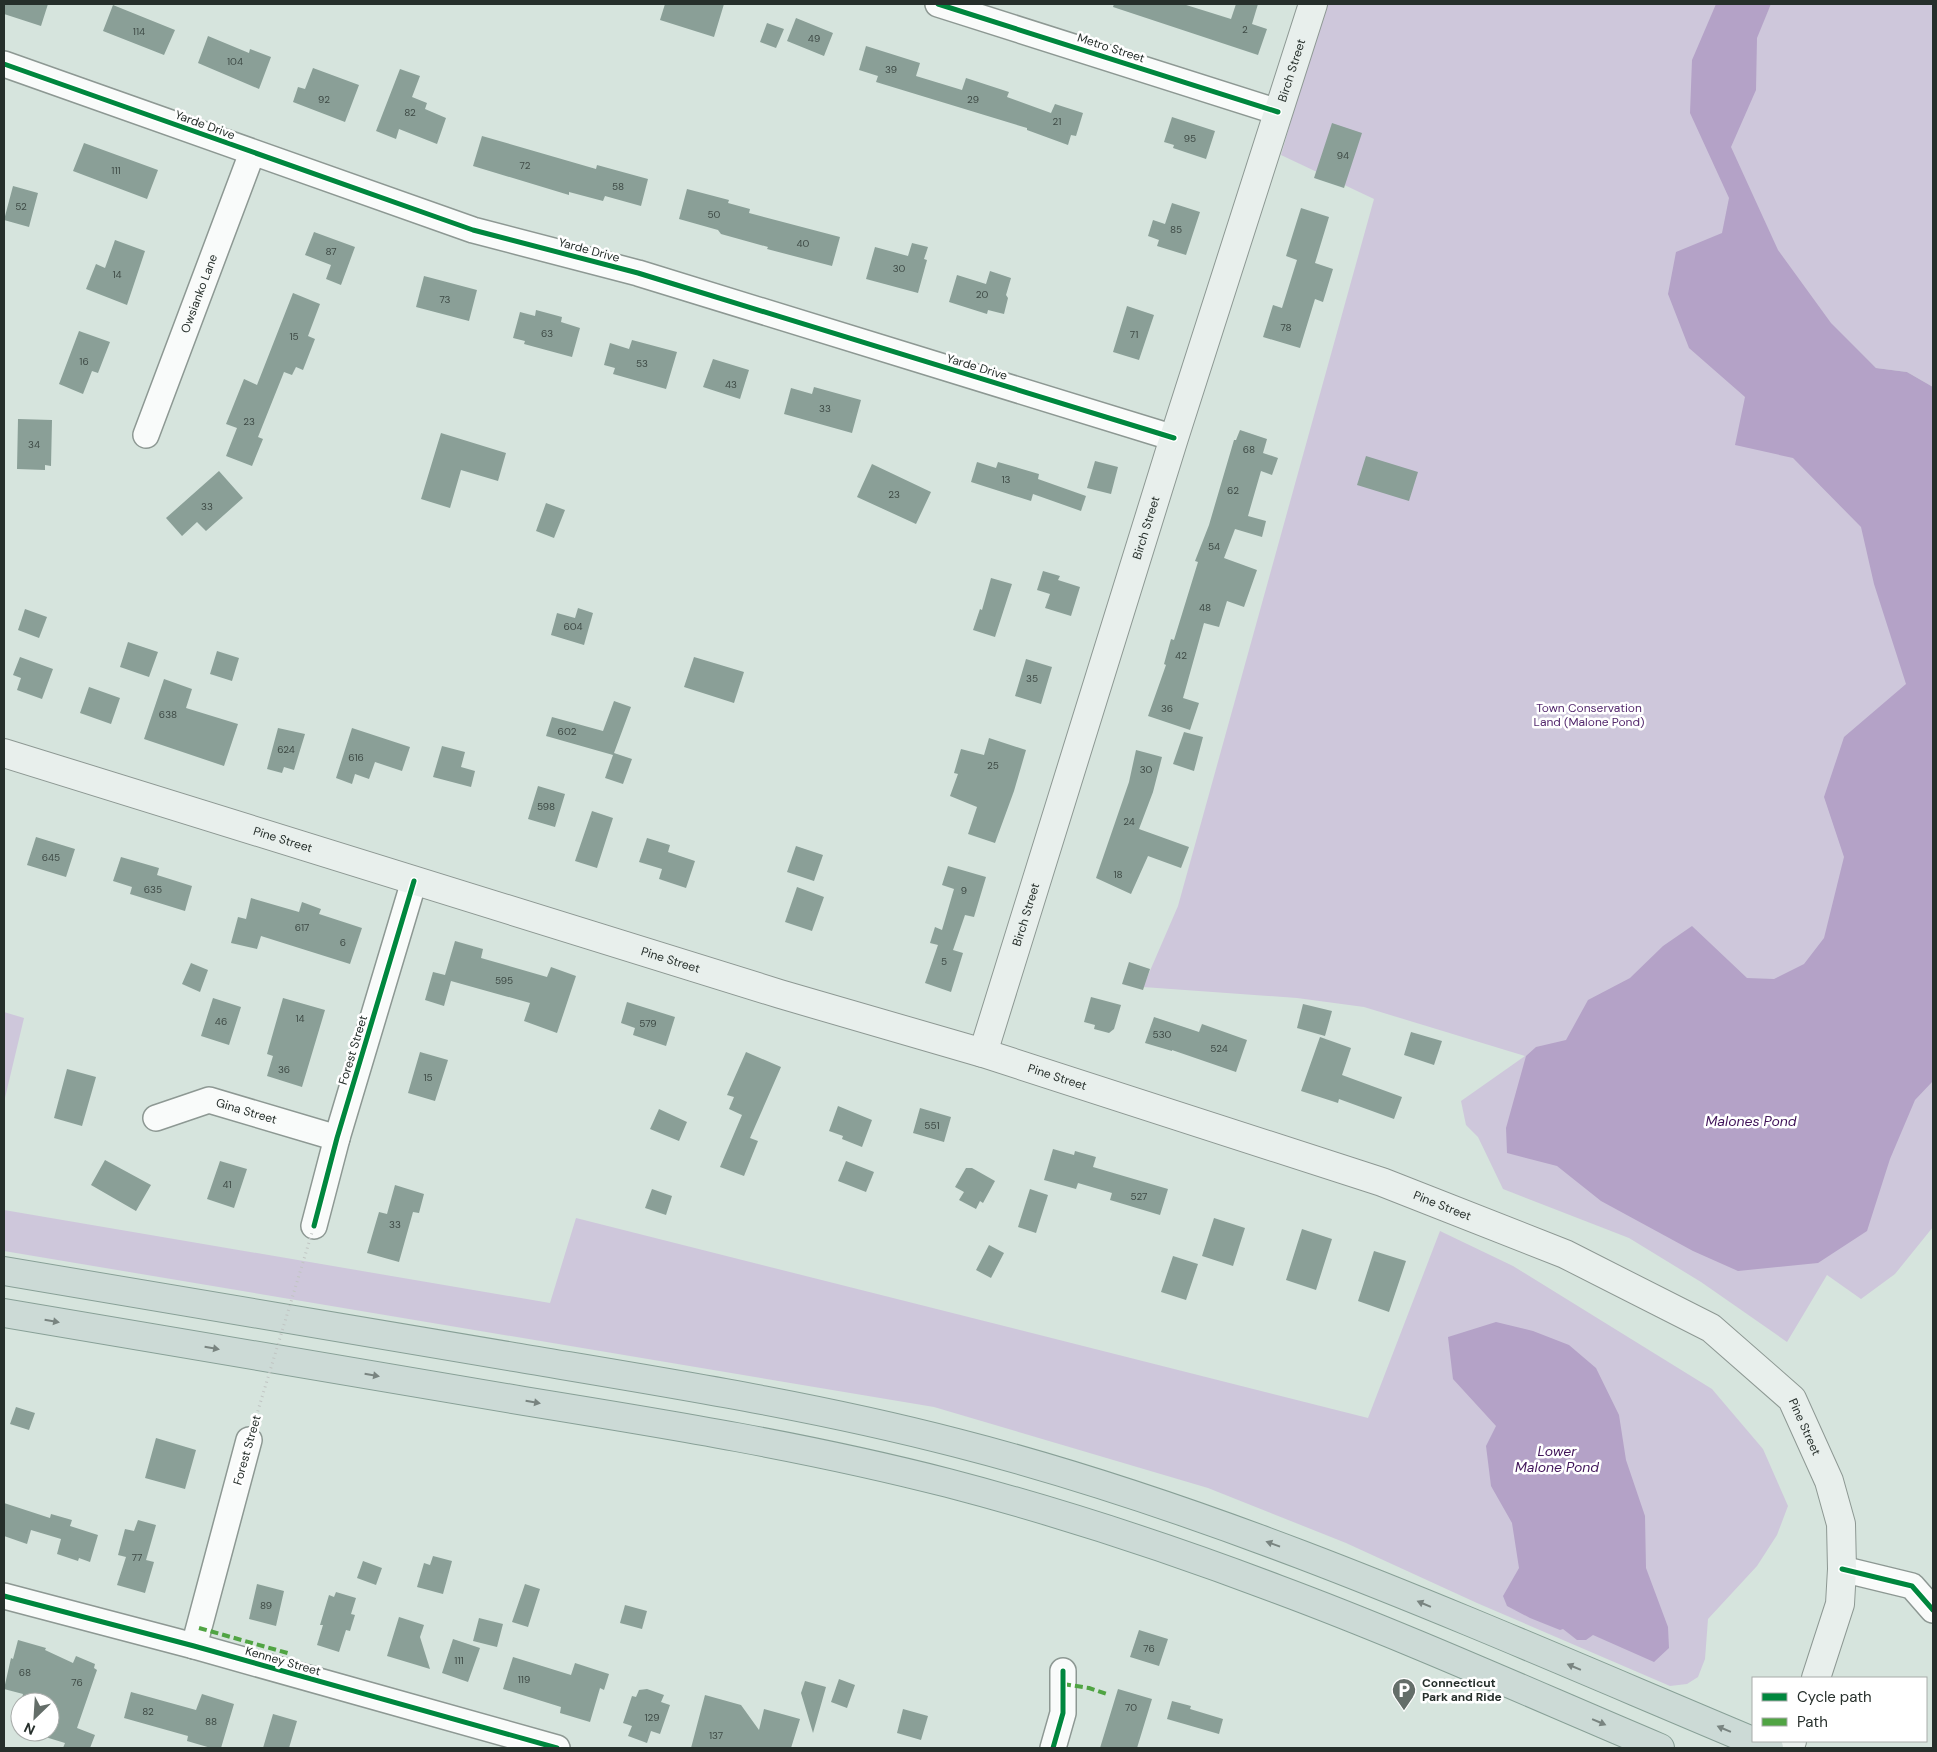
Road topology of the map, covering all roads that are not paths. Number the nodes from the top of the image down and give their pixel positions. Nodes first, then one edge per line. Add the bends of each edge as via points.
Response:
1 (938, 4) edge
2 (1313, 4) edge
3 (4, 64) edge
4 (1278, 112) junction
5 (252, 153) junction
6 (146, 435) dead end
7 (1174, 438) junction
8 (4, 753) edge
9 (414, 881) junction
10 (983, 1053) junction
11 (156, 1118) dead end
12 (337, 1138) junction
13 (314, 1226) road end
14 (4, 1271) edge
15 (4, 1313) edge
16 (249, 1440) road end
17 (1842, 1569) junction
18 (4, 1596) edge
19 (1933, 1610) edge
20 (194, 1646) junction
21 (1063, 1671) dead end
22 (1816, 1677) edge
23 (1752, 1741) edge
24 (1755, 1742) edge
25 (557, 1748) edge
26 (1053, 1748) edge
27 (1660, 1748) edge
28 (1769, 1748) edge

1 - 4 street, Metro Street
2 - 4 main road, Birch Street
3 - 5 street, Yarde Drive
4 - 7 main road, Birch Street
5 - 6 street, Owsianko Lane
5 - 7 street, Yarde Drive via 474,230 638,273
7 - 10 main road, Birch Street
8 - 9 main road, Pine Street
9 - 10 main road, Pine Street
9 - 12 street, Forest Street
10 - 17 main road, Pine Street via 1382,1182 1565,1254 1711,1328 1792,1399 1829,1481 1841,1524
11 - 12 street, Gina Street via 210,1100
12 - 13 street, Forest Street
23 -> 14 highway via 1297,1552 1071,1475 959,1443 691,1386
15 -> 27 highway via 688,1428 838,1457 948,1483 1161,1547 1279,1589
16 - 20 street, Forest Street
17 - 19 street via 1912,1586
17 - 22 main road, Pine Street via 1840,1604
18 - 20 street, Kenney Street
20 - 25 street, Kenney Street
21 - 26 street via 1063,1713
28 -> 24 highway

